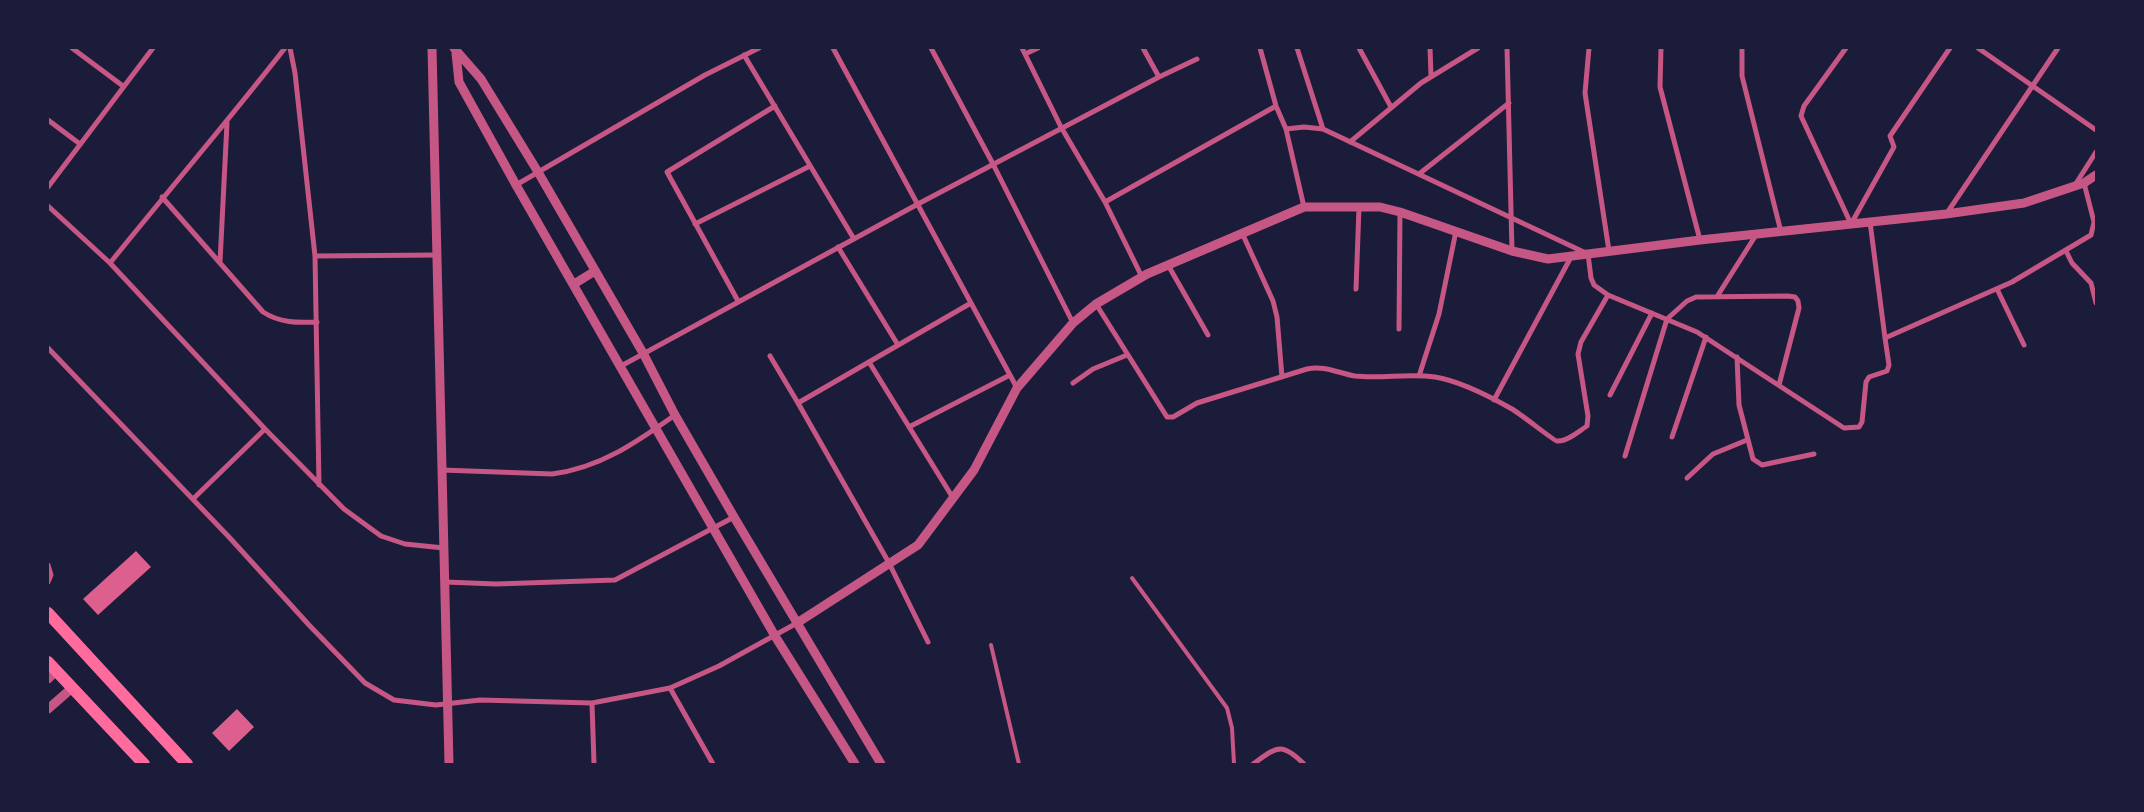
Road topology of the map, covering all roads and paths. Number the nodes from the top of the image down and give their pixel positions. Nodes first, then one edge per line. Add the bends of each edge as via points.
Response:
1 (72, 48) edge
2 (153, 48) edge
3 (285, 48) edge
4 (290, 48) edge
5 (432, 48) edge
6 (759, 48) edge
7 (832, 48) edge
8 (931, 48) edge
9 (1022, 48) edge
10 (1038, 48) edge
11 (1143, 48) edge
12 (1260, 48) edge
13 (1297, 48) edge
14 (1359, 48) edge
15 (1430, 48) edge
16 (1478, 48) edge
17 (1507, 48) edge
18 (1589, 48) edge
19 (1661, 48) edge
20 (1742, 48) edge
21 (1846, 48) edge
22 (1950, 48) edge
23 (1978, 48) edge
24 (2058, 48) edge
25 (455, 50) edge
26 (1025, 54) junction
27 (744, 55) junction
28 (1197, 59) dead end
29 (1431, 76) junction
30 (1159, 77) junction
31 (2033, 84) junction
32 (124, 86) junction
33 (1509, 103) junction
34 (775, 106) junction
35 (1276, 106) junction
36 (1391, 107) junction
37 (48, 120) edge
38 (227, 123) junction
39 (1061, 127) junction
40 (1286, 129) junction
41 (1323, 129) junction
42 (2096, 130) edge
43 (1350, 142) junction
44 (80, 144) junction
45 (2096, 152) edge
46 (994, 164) junction
47 (810, 166) junction
48 (538, 172) junction
49 (1419, 174) junction
50 (2096, 175) edge
51 (2084, 183) junction
52 (516, 185) junction
53 (48, 187) edge
54 (2073, 187) junction
55 (162, 198) junction
56 (1105, 202) junction
57 (918, 204) junction
58 (48, 206) edge
59 (1359, 206) junction
60 (1304, 207) junction
61 (1400, 212) junction
62 (1946, 214) junction
63 (1511, 217) junction
64 (1870, 222) junction
65 (695, 224) junction
66 (1851, 224) junction
67 (1456, 231) junction
68 (1781, 232) junction
69 (1756, 234) junction
70 (1243, 235) junction
71 (854, 239) junction
72 (1700, 240) junction
73 (838, 248) junction
74 (1512, 250) junction
75 (1609, 251) junction
76 (2066, 251) junction
77 (1588, 254) junction
78 (437, 255) junction
79 (315, 256) junction
80 (1570, 257) junction
81 (220, 262) junction
82 (110, 264) junction
83 (1168, 266) junction
84 (595, 271) junction
85 (1142, 277) junction
86 (574, 284) junction
87 (1356, 288) dead end
88 (1997, 289) junction
89 (1608, 295) junction
90 (1718, 295) junction
91 (738, 301) junction
92 (971, 303) junction
93 (1096, 304) junction
94 (2096, 304) edge
95 (1652, 313) junction
96 (1667, 319) junction
97 (318, 322) junction
98 (1073, 323) junction
99 (1399, 329) dead end
100 (1208, 336) dead end
101 (1706, 337) junction
102 (1885, 338) junction
103 (898, 345) junction
104 (2024, 345) dead end
105 (48, 348) edge
106 (643, 353) junction
107 (1127, 355) junction
108 (770, 356) dead end
109 (1737, 357) junction
110 (869, 362) junction
111 (622, 366) junction
112 (1010, 375) junction
113 (1419, 376) junction
114 (1282, 377) junction
115 (1072, 383) dead end
116 (1779, 385) junction
117 (1017, 388) junction
118 (1610, 396) dead end
119 (1494, 400) junction
120 (798, 403) junction
121 (675, 415) junction
122 (909, 427) junction
123 (656, 428) junction
124 (265, 429) junction
125 (1672, 437) dead end
126 (1747, 440) junction
127 (1814, 454) dead end
128 (1625, 456) dead end
129 (442, 470) junction
130 (1687, 478) dead end
131 (319, 486) junction
132 (193, 499) junction
133 (954, 499) junction
134 (734, 517) junction
135 (712, 530) junction
136 (444, 548) junction
137 (889, 563) junction
138 (48, 565) edge
139 (1132, 578) dead end
140 (48, 582) edge
141 (445, 582) junction
142 (48, 613) edge
143 (796, 623) junction
144 (775, 636) junction
145 (928, 642) dead end
146 (990, 645) dead end
147 (50, 671) edge
148 (72, 688) junction
149 (670, 688) junction
150 (448, 703) junction
151 (592, 703) junction
152 (48, 709) edge
153 (144, 764) edge
154 (187, 764) edge
155 (449, 764) edge
156 (594, 764) edge
157 (713, 764) edge
158 (855, 764) edge
159 (881, 764) edge
160 (1019, 764) edge
161 (1234, 764) edge
162 (1253, 764) edge
163 (1304, 764) edge

1 - 32 street
2 - 32 street
3 - 38 street
4 - 79 street
5 - 78 street
6 - 27 street
7 - 57 street
8 - 46 street
9 - 26 street
10 - 26 street
11 - 30 street
12 - 35 street
13 - 41 street
14 - 36 street
15 - 29 street
16 - 29 street
17 - 33 street
18 - 75 street via 1585,93
19 - 72 street via 1660,87
20 - 68 street via 1742,76
21 - 66 street via 1804,106 1801,116
22 - 66 street via 1890,136 1894,147
23 - 31 street
24 - 31 street
25 - 48 street via 482,78
25 - 52 street via 459,82
26 - 39 street
27 - 34 street
27 - 48 street
28 - 30 street
29 - 36 street
30 - 39 street
31 - 42 street
31 - 62 street
32 - 44 street
33 - 49 street
33 - 63 street
34 - 47 street
34 - 65 street via 667,172
35 - 40 street
35 - 56 street
36 - 43 street
37 - 44 street
38 - 55 street
38 - 81 street
39 - 46 street
39 - 56 street
40 - 41 street
40 - 60 street
41 - 43 street
43 - 49 street
44 - 53 street
45 - 54 street
46 - 57 street
46 - 98 street
47 - 65 street
47 - 71 street
48 - 52 street
48 - 84 street
49 - 63 street
50 - 51 street
51 - 54 street
51 - 76 street via 2094,229 2091,235
52 - 86 street
54 - 62 street via 2024,203
55 - 81 street
55 - 82 street
56 - 85 street
57 - 71 street
57 - 92 street
58 - 82 street
59 - 60 street
59 - 61 street
59 - 87 street
60 - 70 street
61 - 67 street
61 - 99 street
62 - 64 street
63 - 74 street
63 - 77 street
64 - 66 street
64 - 102 street
65 - 91 street
66 - 68 street
67 - 74 street
67 - 113 street via 1439,314
68 - 69 street
69 - 72 street
69 - 90 street
70 - 83 street
70 - 114 street via 1275,309
71 - 73 street
72 - 75 street
73 - 91 street
73 - 103 street
74 - 80 street via 1548,259
75 - 77 street
76 - 88 street
76 - 94 street via 2072,263 2091,283
77 - 80 street
77 - 89 street via 1594,285
78 - 79 street
78 - 129 street
79 - 97 street
80 - 119 street
81 - 97 street via 263,312 275,320
82 - 124 street
83 - 85 street
83 - 100 street
84 - 86 street
84 - 106 street
85 - 93 street
86 - 111 street
88 - 102 street
88 - 104 street
89 - 95 street
89 - 119 street via 1581,342 1578,354 1588,426 1557,442 1522,414
90 - 96 street via 1687,301
90 - 116 street via 1788,296 1798,301 1799,308
91 - 106 street
92 - 103 street
92 - 112 street
93 - 98 street
93 - 107 street
95 - 96 street
95 - 118 street
96 - 101 street
96 - 128 street
97 - 131 street
98 - 117 street
101 - 109 street
101 - 125 street
102 - 116 street via 1889,365 1887,371 1869,377 1866,382 1859,428 1844,428
103 - 110 street
105 - 132 street
106 - 111 street
106 - 121 street
107 - 114 street via 1167,417 1179,414 1197,402
107 - 115 street via 1093,369
108 - 120 street
109 - 116 street
109 - 126 street via 1739,405
110 - 120 street
110 - 122 street
111 - 123 street
112 - 117 street
112 - 122 street
113 - 114 street via 1355,376 1314,367
113 - 119 street via 1448,380
117 - 133 street via 974,470
120 - 137 street
121 - 123 street
121 - 134 street
122 - 133 street
123 - 129 street via 614,456 570,472
123 - 135 street
124 - 131 street
124 - 132 street
126 - 127 street via 1753,460 1762,465
126 - 130 street via 1713,454
129 - 136 street
131 - 136 street via 344,510 381,536 405,544
132 - 150 street via 365,682 394,700 436,705
133 - 137 street via 918,545
134 - 135 street
134 - 143 street
135 - 141 street via 615,580 496,584
135 - 144 street
136 - 141 street
137 - 143 street
137 - 145 street
138 - 140 street via 51,575
139 - 161 lane via 1226,708 1232,728
141 - 150 street
142 - 154 main road
143 - 144 street
143 - 159 street
144 - 149 street
144 - 158 street
146 - 160 lane
147 - 148 main road
148 - 152 street
148 - 153 main road
149 - 151 street
149 - 157 street
150 - 151 street via 480,700
150 - 155 street
151 - 156 street
162 - 163 street via 1280,748 1288,749

